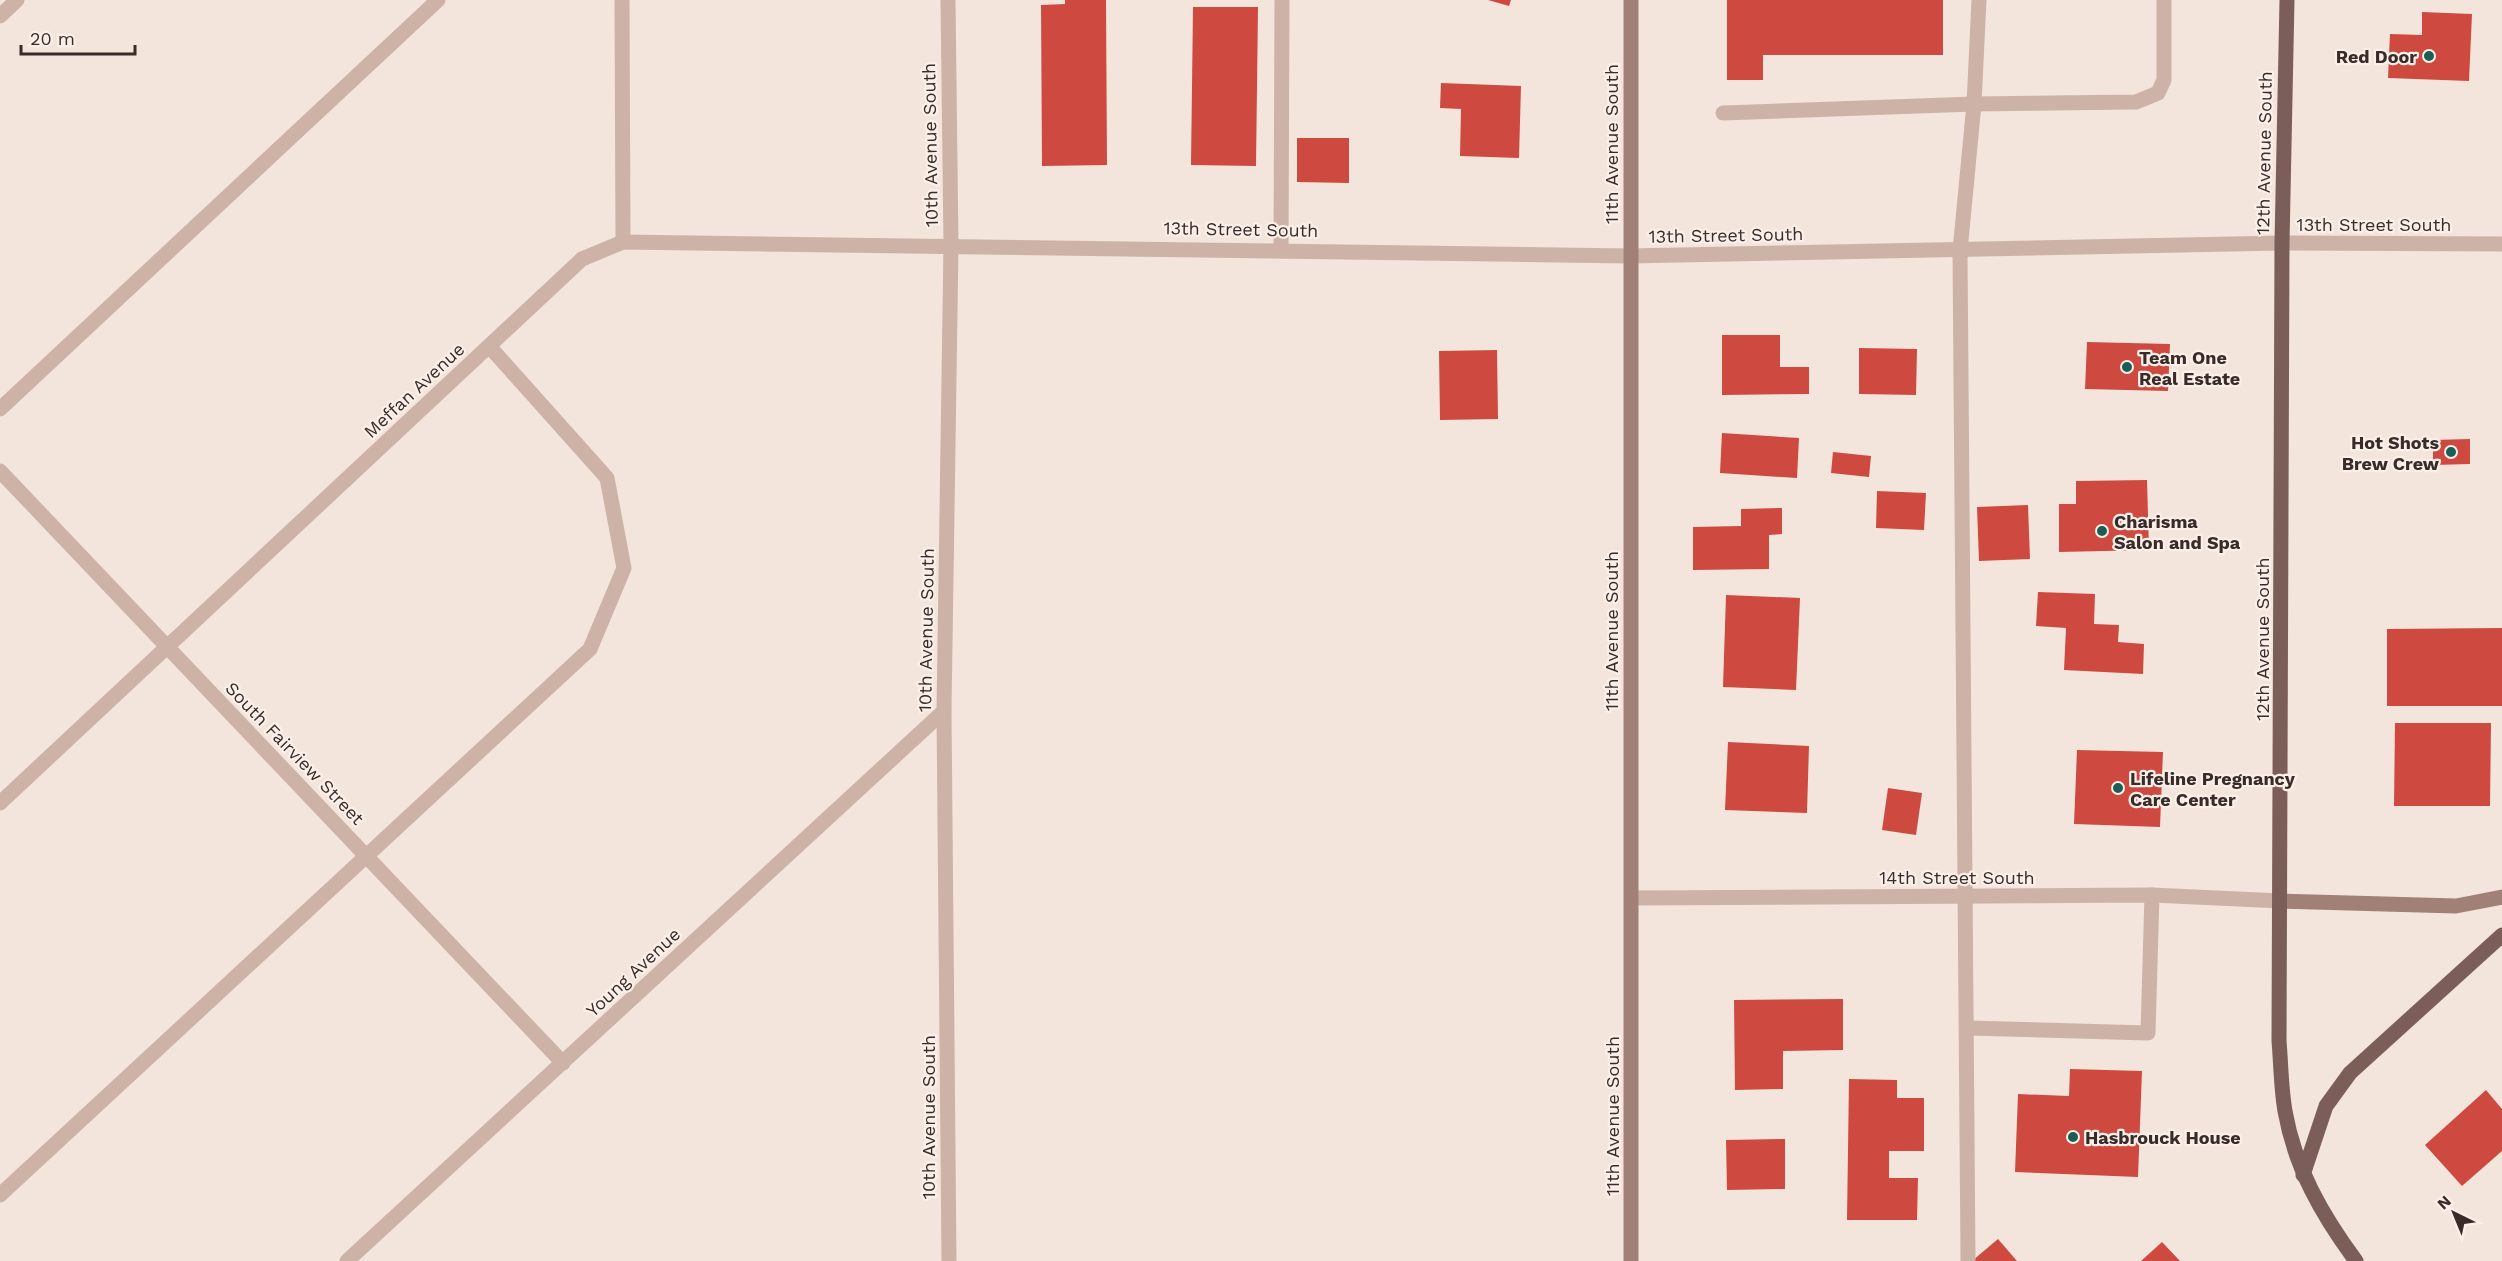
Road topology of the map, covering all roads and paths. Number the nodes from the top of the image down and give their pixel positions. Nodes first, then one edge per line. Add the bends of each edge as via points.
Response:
1 (17, 0) edge
2 (438, 0) edge
3 (622, 0) edge
4 (948, 0) edge
5 (1282, 0) edge
6 (1631, 0) edge
7 (1979, 0) edge
8 (2164, 0) edge
9 (2287, 0) edge
10 (0, 16) edge
11 (1974, 104) junction
12 (1723, 113) dead end
13 (622, 242) junction
14 (2282, 243) junction
15 (2502, 244) edge
16 (951, 245) junction
17 (1281, 249) junction
18 (1959, 251) junction
19 (1629, 256) junction
20 (489, 346) junction
21 (0, 409) edge
22 (0, 471) edge
23 (167, 647) junction
24 (944, 711) junction
25 (0, 804) edge
26 (366, 856) junction
27 (2152, 895) junction
28 (1967, 896) junction
29 (2502, 897) edge
30 (1633, 898) junction
31 (2281, 901) junction
32 (2502, 935) edge
33 (1968, 1028) junction
34 (563, 1063) junction
35 (2303, 1175) junction
36 (0, 1195) edge
37 (347, 1261) edge
38 (949, 1261) edge
39 (1631, 1261) edge
40 (1968, 1261) edge
41 (2356, 1261) edge

1 - 10 street
2 - 21 street
3 - 13 street
4 - 16 street, 10th Avenue South
5 - 17 street
6 - 19 street, 11th Avenue South
7 - 11 street
8 - 11 street via 2164,80 2158,93 2136,102
9 - 14 main road, 12th Avenue South
11 - 12 street
11 - 18 street
13 - 16 street, Meffan Avenue
13 - 20 street, Meffan Avenue via 582,259
14 - 15 street, 13th Street South
14 - 18 street, 13th Street South
14 - 31 main road, 12th Avenue South
16 - 17 street, 13th Street South
16 - 24 street, 10th Avenue South
17 - 19 street, 13th Street South
18 - 19 street, 13th Street South
18 - 28 street
19 - 30 street, 11th Avenue South
20 - 23 street, Meffan Avenue
20 - 26 street via 607,478 624,568 590,649
22 - 23 street, South Fairview Street
23 - 25 street, Meffan Avenue
23 - 26 street, South Fairview Street
24 - 34 street, Young Avenue
24 - 38 street, 10th Avenue South
26 - 34 street, South Fairview Street
26 - 36 street
27 - 28 street, 14th Street South
27 - 31 street, 14th Street South
27 - 33 street via 2148,1033
28 - 30 street, 14th Street South
28 - 33 street
29 - 31 street via 2456,906
30 - 39 street, 11th Avenue South
31 - 35 main road, 12th Avenue South via 2279,1041 2285,1111
32 - 35 main road via 2350,1073 2326,1106
33 - 40 street
34 - 37 street, Young Avenue
35 - 41 main road, 12th Avenue South via 2328,1223

